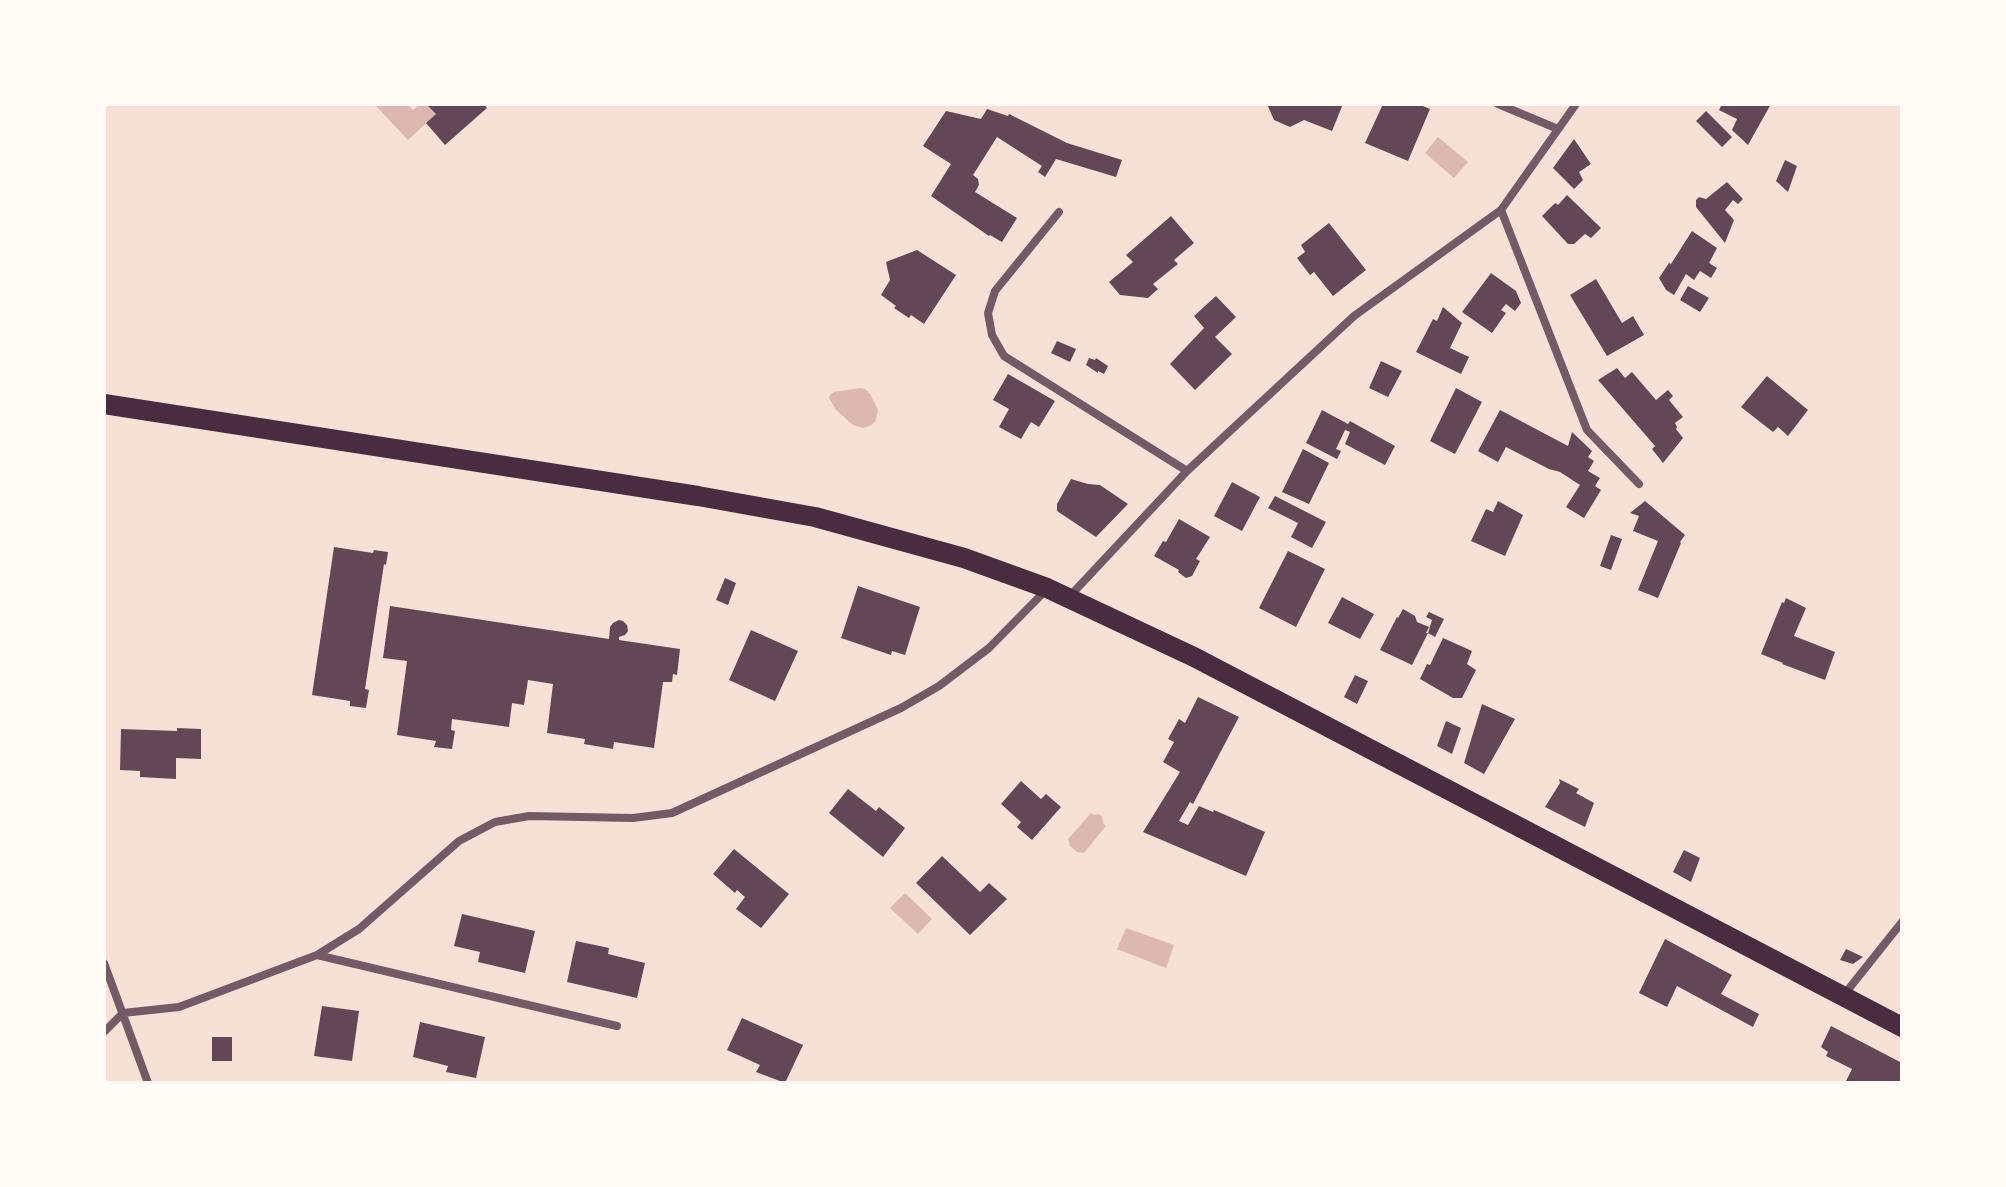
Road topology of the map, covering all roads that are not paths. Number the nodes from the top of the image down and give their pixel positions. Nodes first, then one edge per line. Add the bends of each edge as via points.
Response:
1 (1498, 104) edge
2 (1576, 104) edge
3 (1558, 129) junction
4 (1501, 210) junction
5 (1059, 212) dead end
6 (104, 404) edge
7 (1187, 471) junction
8 (1639, 484) dead end
9 (1047, 588) junction
10 (1068, 598) junction
11 (1902, 922) edge
12 (317, 955) junction
13 (104, 963) edge
14 (1842, 996) junction
15 (123, 1013) junction
16 (617, 1026) dead end
17 (1902, 1027) edge
18 (104, 1032) edge
19 (148, 1083) edge

1 - 3 street
2 - 3 street
3 - 4 street
4 - 7 street via 1354,316
4 - 8 street via 1587,430
5 - 7 street via 995,291 988,313 992,335 1004,356
6 - 9 main road via 815,517 964,558
7 - 10 street
9 - 10 main road
9 - 12 street via 989,648 901,708 672,813 633,818 529,816 495,822 459,841 359,929
10 - 14 main road via 1194,657
11 - 14 street
12 - 15 street via 179,1007
12 - 16 street
13 - 15 street
14 - 17 main road
15 - 18 street
15 - 19 street

